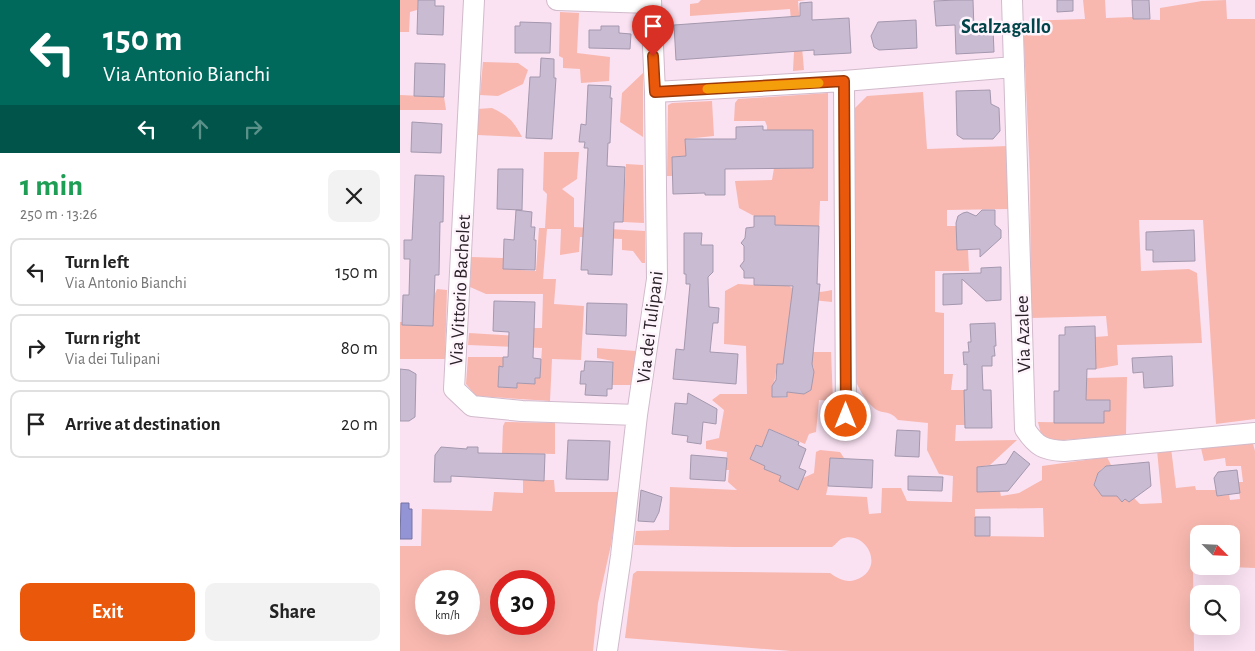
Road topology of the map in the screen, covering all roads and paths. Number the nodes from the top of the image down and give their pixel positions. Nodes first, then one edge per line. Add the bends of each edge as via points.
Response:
1 (474, 0) edge
2 (557, 0) edge
3 (1012, 0) edge
4 (651, 2) edge
5 (1014, 67) junction
6 (844, 81) junction
7 (655, 92) junction
8 (637, 415) junction
9 (846, 416) dead end
10 (1255, 434) edge
11 (607, 651) edge

1 - 8 street, Via Vittorio Bachelet via 454,389 472,406
2 - 4 street
3 - 5 street, Via Azalee
4 - 7 street, Via dei Tulipani
5 - 6 street
5 - 10 street, Via Azalee via 1025,430 1033,442 1048,450 1064,451
6 - 7 street
6 - 9 street
7 - 8 street, Via dei Tulipani via 657,279
8 - 11 street, Via dei Tulipani

